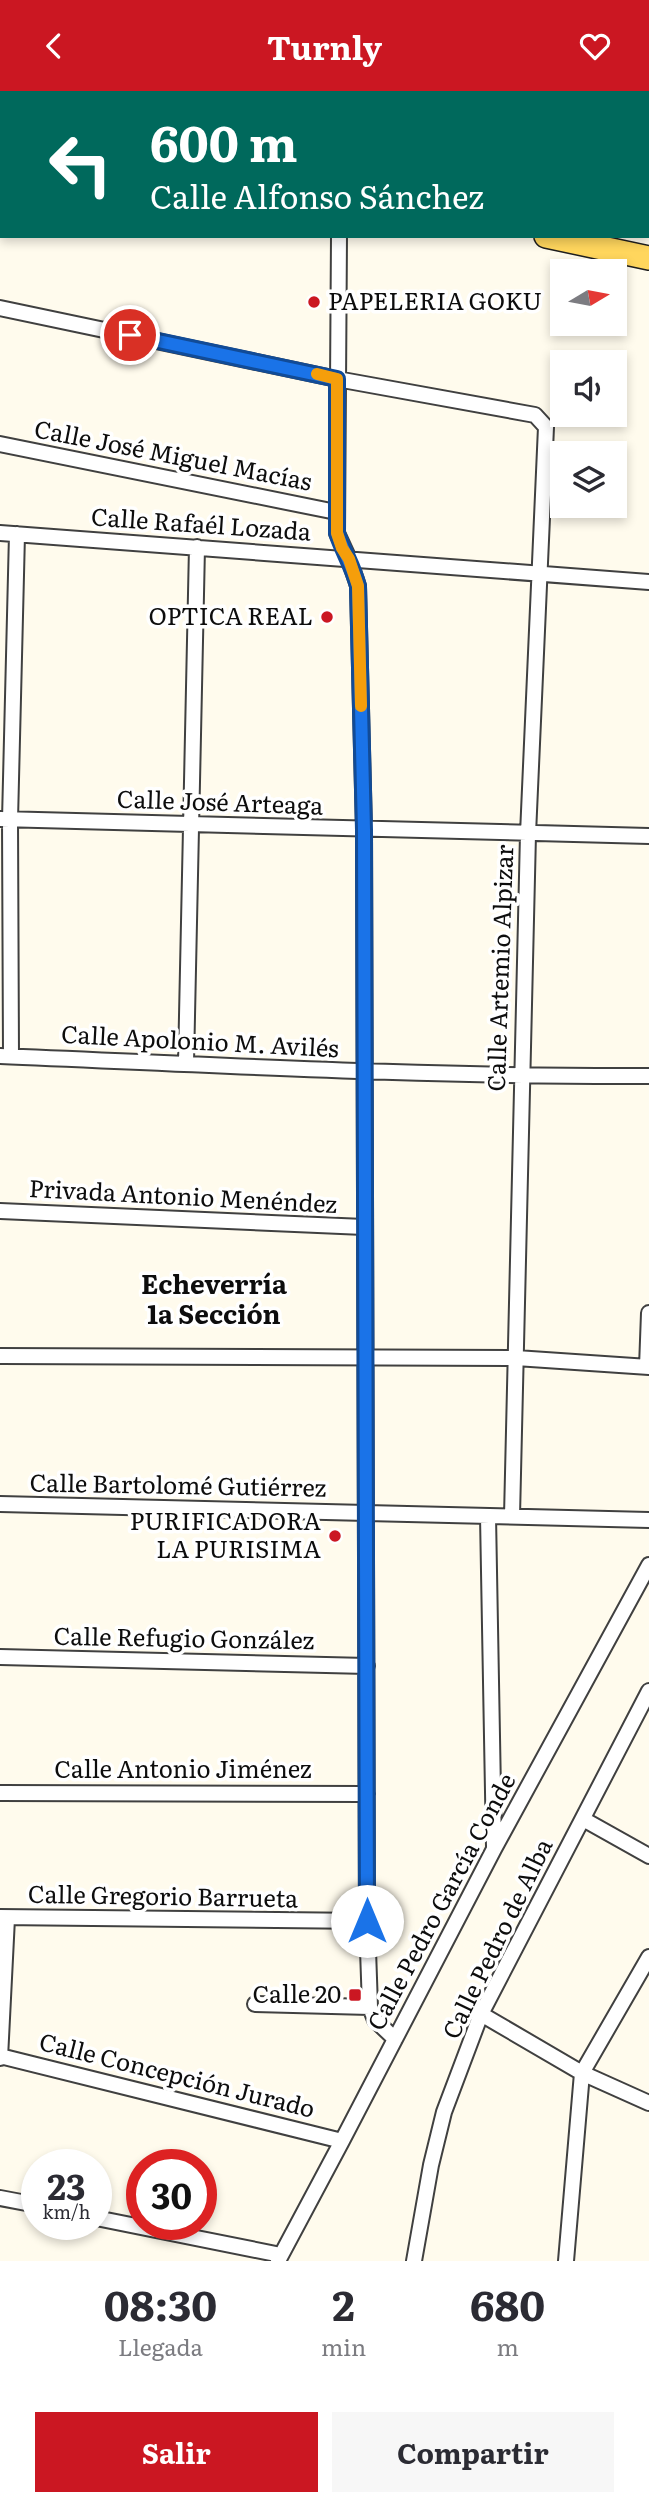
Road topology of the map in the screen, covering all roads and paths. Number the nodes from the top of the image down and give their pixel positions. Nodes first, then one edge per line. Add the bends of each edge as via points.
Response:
1 (339, 238) edge
2 (555, 238) edge
3 (649, 258) edge
4 (0, 308) edge
5 (337, 379) junction
6 (0, 444) edge
7 (336, 512) junction
8 (0, 533) edge
9 (18, 534) junction
10 (197, 547) junction
11 (349, 559) junction
12 (538, 573) junction
13 (649, 582) edge
14 (5, 819) edge
15 (191, 825) junction
16 (364, 830) junction
17 (528, 834) junction
18 (649, 836) edge
19 (5, 1056) edge
20 (186, 1063) junction
21 (365, 1072) junction
22 (649, 1076) edge
23 (521, 1077) junction
24 (0, 1211) edge
25 (363, 1227) junction
26 (649, 1313) edge
27 (0, 1356) edge
28 (365, 1356) junction
29 (516, 1358) junction
30 (648, 1367) edge
31 (0, 1504) edge
32 (366, 1513) junction
33 (488, 1516) junction
34 (512, 1516) junction
35 (649, 1520) edge
36 (649, 1565) edge
37 (643, 1589) edge
38 (0, 1657) edge
39 (367, 1667) junction
40 (649, 1691) edge
41 (0, 1793) edge
42 (367, 1794) junction
43 (583, 1819) junction
44 (494, 1849) junction
45 (649, 1856) edge
46 (3, 1917) edge
47 (367, 1921) junction
48 (649, 1957) edge
49 (255, 2004) dead end
50 (370, 2007) junction
51 (481, 2014) junction
52 (395, 2039) junction
53 (0, 2057) edge
54 (582, 2073) junction
55 (649, 2103) edge
56 (342, 2141) junction
57 (0, 2198) edge
58 (21, 2203) edge
59 (112, 2221) edge
60 (279, 2258) edge
61 (414, 2261) edge
62 (566, 2261) edge

1 - 5 street
2 - 3 main road
4 - 5 street
5 - 7 street
5 - 12 street, Calle Artemio Alpizar via 535,415 546,432
6 - 7 street, Calle José Miguel Macías
7 - 11 street via 337,533
8 - 9 street, Calle Rafaél Lozada
9 - 10 street, Calle Rafaél Lozada
9 - 14 street
10 - 11 street, Calle Rafaél Lozada
10 - 15 street
11 - 12 street, Calle Rafaél Lozada
11 - 16 street via 358,586
12 - 13 street, Calle Rafaél Lozada
12 - 17 street, Calle Artemio Alpizar
14 - 15 street, Calle José Arteaga
14 - 19 street
15 - 16 street, Calle José Arteaga
15 - 20 street
16 - 17 street, Calle José Arteaga
16 - 21 street
17 - 18 street, Calle José Arteaga
17 - 23 street, Calle Artemio Alpizar
19 - 20 street, Calle Apolonio M. Avilés
20 - 21 street, Calle Apolonio M. Avilés
21 - 23 street, Calle Apolonio M. Avilés
21 - 25 street
22 - 23 street, Calle Apolonio M. Avilés
23 - 29 street, Calle Artemio Alpizar
24 - 25 street, Privada Antonio Menéndez
25 - 28 street
26 - 30 street
27 - 28 street
28 - 29 street
28 - 32 street
29 - 30 street
29 - 34 street, Calle Artemio Alpizar
31 - 32 street, Calle Bartolomé Gutiérrez
32 - 33 street, Calle Bartolomé Gutiérrez
32 - 39 street
33 - 34 street, Calle Bartolomé Gutiérrez
33 - 44 street
34 - 35 street, Calle Bartolomé Gutiérrez
36 - 37 street, Calle Pedro García Conde
37 - 44 street, Calle Pedro García Conde
38 - 39 street, Calle Refugio González
39 - 42 street
40 - 43 street, Calle Pedro de Alba
41 - 42 street, Calle Antonio Jiménez
42 - 47 street
43 - 45 street
43 - 51 street, Calle Pedro de Alba
44 - 52 street, Calle Pedro García Conde
46 - 47 street, Calle Gregorio Barrueta
46 - 53 street
47 - 50 street
48 - 54 street
49 - 50 street
50 - 52 street via 375,2020
51 - 54 street
51 - 61 street, Calle Pedro de Alba via 444,2112
52 - 56 street, Calle Pedro García Conde
53 - 56 street, Calle Concepción Jurado
54 - 55 street
54 - 62 street
56 - 60 street, Calle Pedro García Conde
57 - 58 street
59 - 60 street

